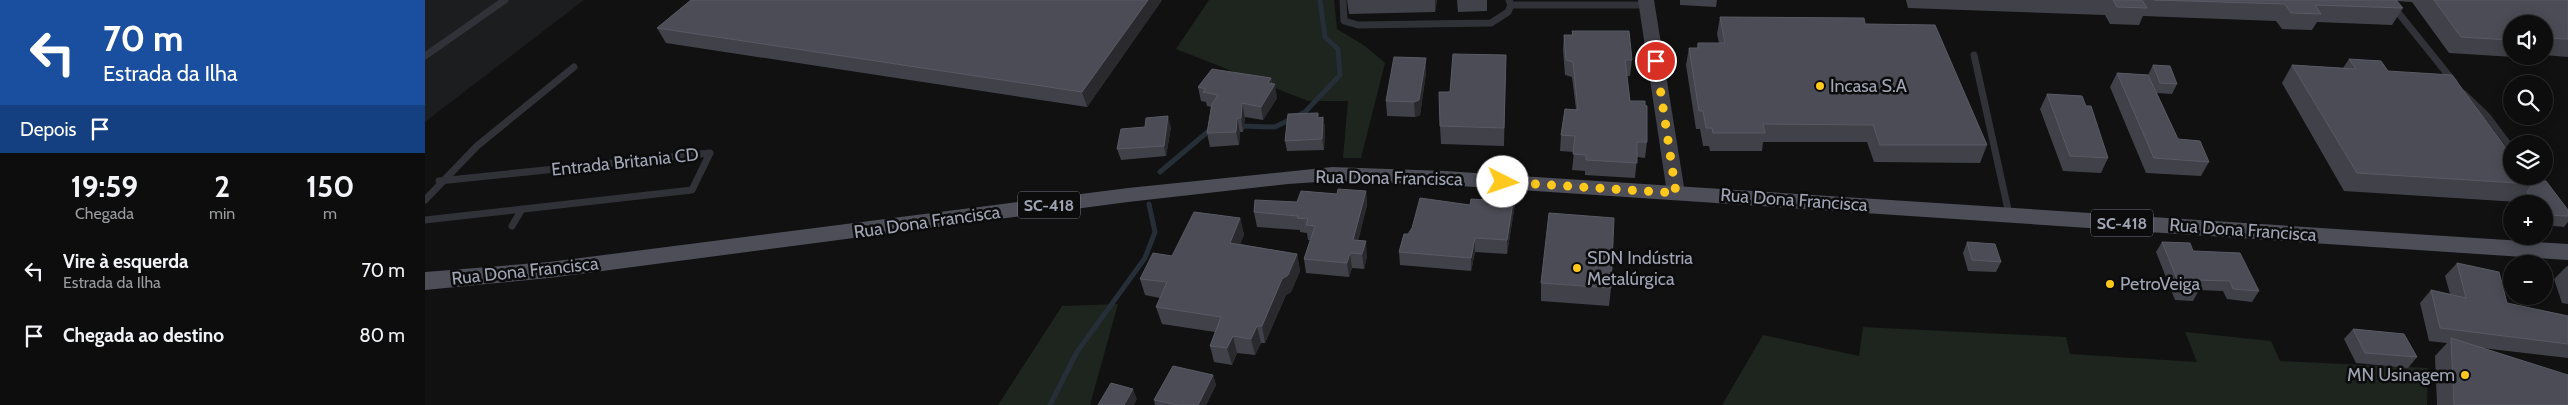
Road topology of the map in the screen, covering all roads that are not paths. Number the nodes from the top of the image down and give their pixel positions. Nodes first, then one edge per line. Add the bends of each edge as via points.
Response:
1 (505, 0) edge
2 (1343, 0) edge
3 (2388, 0) edge
4 (1647, 2) edge
5 (1510, 3) edge
6 (1974, 55) dead end
7 (425, 56) edge
8 (574, 67) dead end
9 (2503, 137) edge
10 (439, 181) junction
11 (2540, 185) edge
12 (1676, 193) junction
13 (2546, 194) edge
14 (425, 200) edge
15 (522, 209) junction
16 (2009, 215) junction
17 (425, 220) edge
18 (513, 226) dead end
19 (2568, 252) edge
20 (425, 281) edge

1 - 7 lane
2 - 5 lane via 1344,21 1358,25 1491,23 1508,12
3 - 9 lane
4 - 5 lane
4 - 12 street
6 - 16 lane
8 - 10 lane
10 - 14 lane
10 - 15 lane, Entrada Britania CD via 710,153 693,190
11 - 13 lane
12 - 16 main road, Rua Dona Francisca / SC-418
12 - 20 main road, Rua Dona Francisca / SC-418 via 1392,175 1288,177 549,270
15 - 17 lane, Entrada Britania CD
15 - 18 lane
16 - 19 main road, Rua Dona Francisca / SC-418

